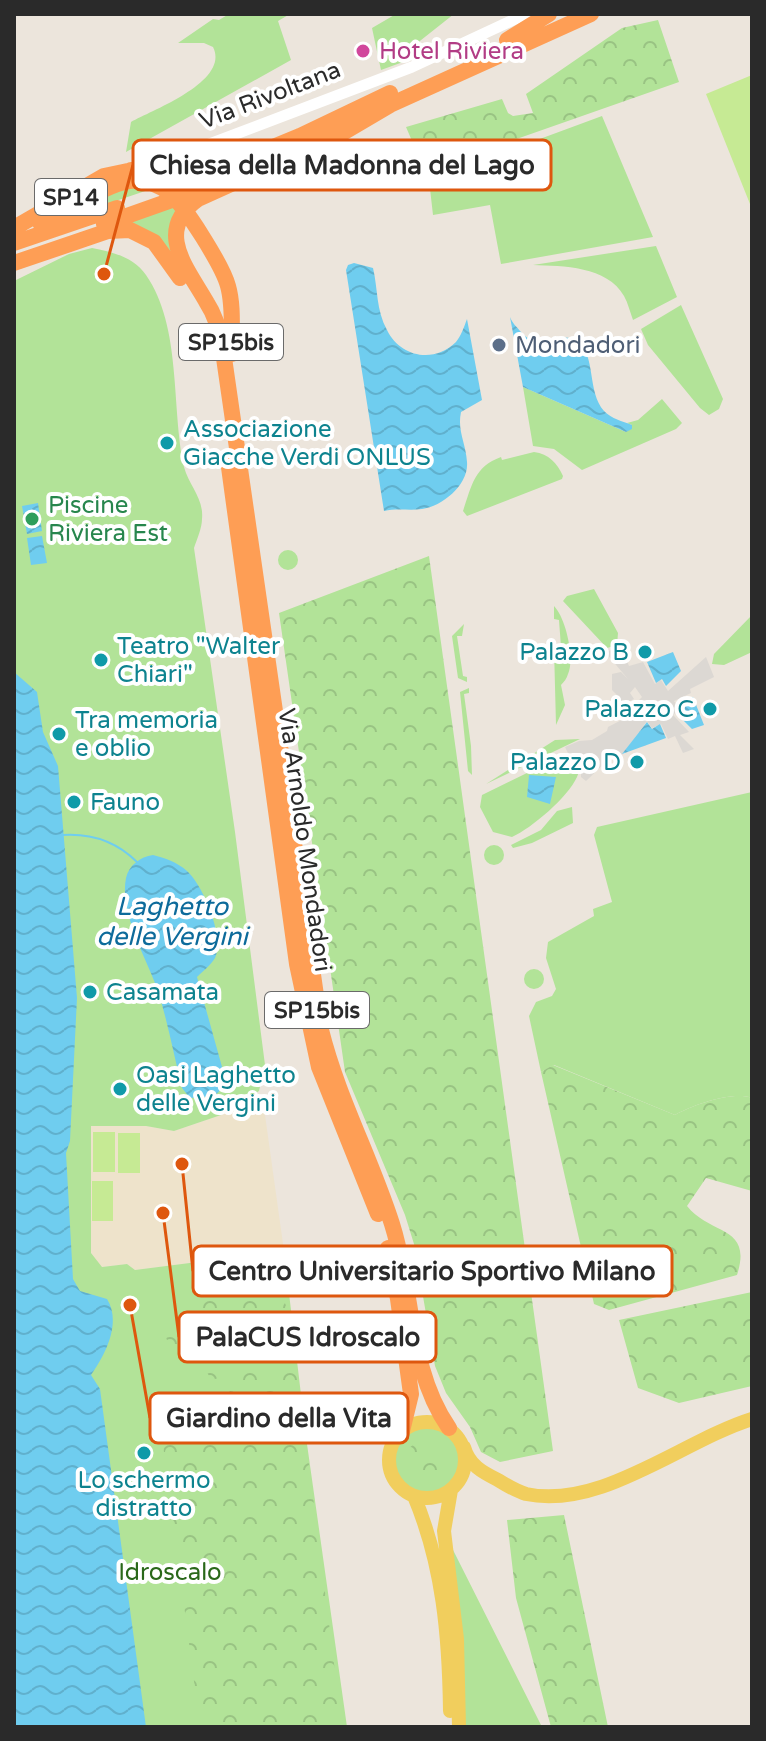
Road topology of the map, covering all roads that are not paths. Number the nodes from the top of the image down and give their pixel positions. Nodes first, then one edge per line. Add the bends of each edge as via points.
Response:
1 (526, 14) edge
2 (549, 14) edge
3 (567, 14) edge
4 (591, 14) edge
5 (607, 14) edge
6 (514, 42) junction
7 (390, 105) junction
8 (288, 141) junction
9 (162, 162) joint
10 (135, 176) junction
11 (14, 230) edge
12 (14, 243) edge
13 (14, 256) edge
14 (14, 263) edge
15 (233, 415) junction
16 (752, 1419) edge
17 (449, 1428) junction
18 (402, 1431) junction
19 (464, 1447) junction
20 (499, 1481) junction
21 (454, 1487) junction
22 (414, 1496) junction
23 (449, 1727) edge
24 (459, 1727) edge

1 - 9 street, Via Rivoltana via 412,67
2 - 6 highway, SP14
3 - 6 highway, Via Rivoltana / SP14
4 - 6 highway, Via Rivoltana / SP14
5 - 6 highway
6 - 7 highway, Via Rivoltana / SP14
6 - 8 highway, Via Rivoltana / SP14
7 - 13 highway, Via Rivoltana / SP14 via 207,187
7 - 15 highway, SP15bis via 339,135 209,193 179,222 178,253 220,333
8 - 10 highway, SP14 via 203,170
8 - 12 highway, Via Rivoltana / SP14 via 190,182
9 - 10 highway
10 - 11 highway via 68,212
10 - 15 highway, SP15bis via 176,199 221,269 230,297
14 - 18 highway, Via Arnoldo Mondadori / SP15bis via 114,230 144,235 165,254 201,310 214,348 297,964 319,1067 390,1257 411,1394
15 - 17 highway, Via Arnoldo Mondadori / SP15bis via 319,1022 399,1247 422,1376
16 - 20 main road via 578,1493 529,1494
17 - 18 main road via 425,1422
17 - 19 main road, SP15bis
18 - 22 main road, SP15bis via 390,1449 389,1467 396,1483
19 - 20 main road via 471,1464
19 - 21 main road via 465,1468
20 - 21 main road via 474,1478
21 - 22 main road via 431,1498
21 - 24 main road via 444,1531 457,1639
22 - 23 main road, SP15bis via 437,1564 448,1653

